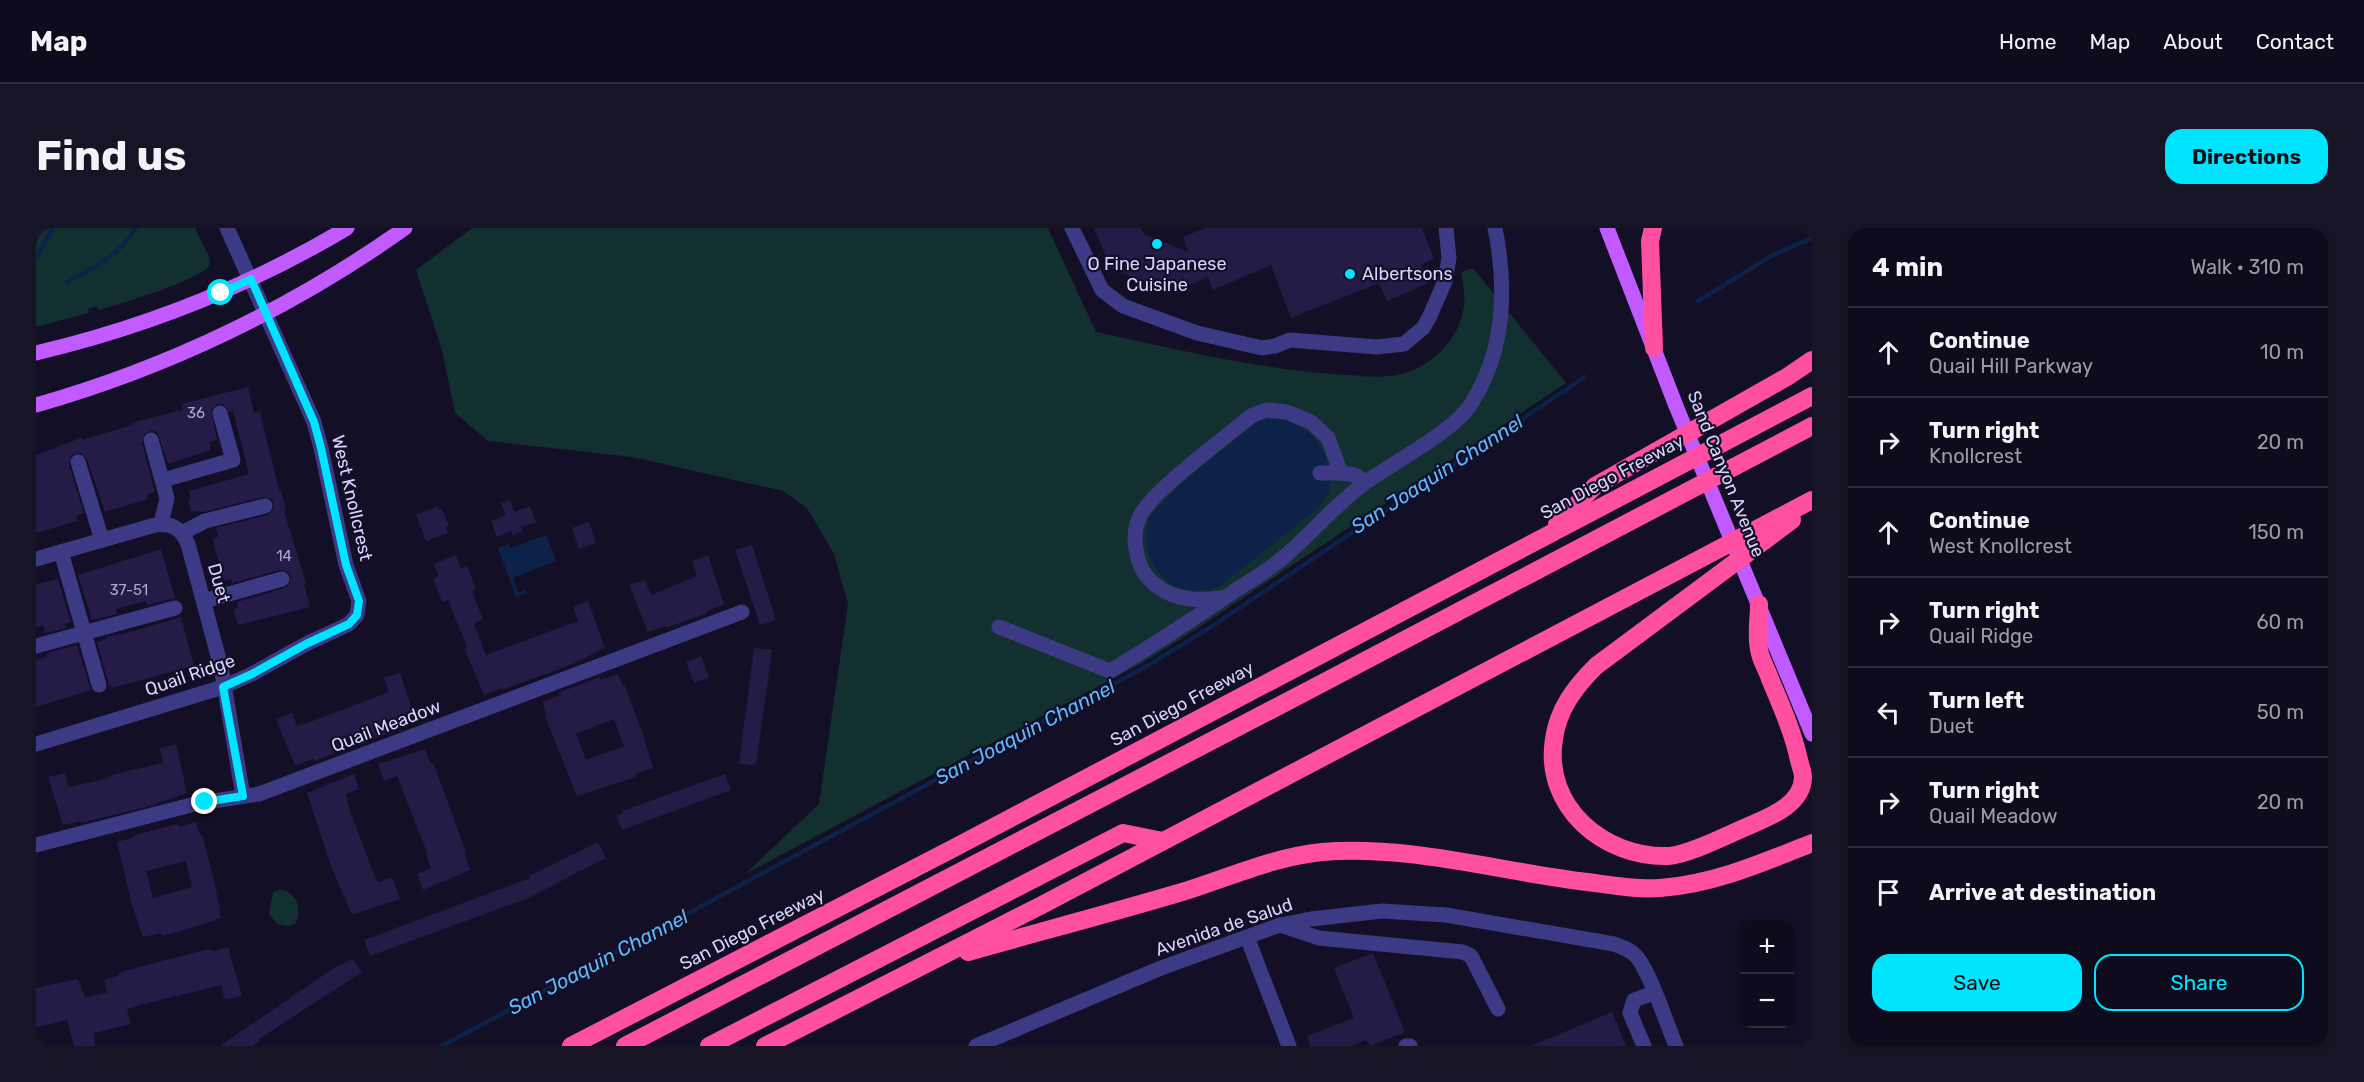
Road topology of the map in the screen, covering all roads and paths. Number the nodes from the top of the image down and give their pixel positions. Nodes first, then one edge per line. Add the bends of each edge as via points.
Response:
1 (227, 228) edge
2 (347, 228) edge
3 (405, 228) edge
4 (1072, 228) edge
5 (1446, 228) edge
6 (1495, 228) edge
7 (1607, 228) edge
8 (1653, 228) edge
9 (251, 279) junction
10 (266, 313) junction
11 (1654, 348) junction
12 (36, 353) edge
13 (1812, 360) edge
14 (1812, 396) edge
15 (36, 405) edge
16 (220, 413) dead end
17 (1812, 426) edge
18 (150, 440) dead end
19 (78, 462) dead end
20 (1341, 473) junction
21 (1320, 474) dead end
22 (163, 480) junction
23 (1365, 482) junction
24 (1812, 500) edge
25 (1812, 505) edge
26 (265, 506) dead end
27 (161, 524) junction
28 (182, 533) junction
29 (1543, 538) junction
30 (102, 540) junction
31 (61, 552) junction
32 (36, 559) edge
33 (282, 579) dead end
34 (1225, 598) junction
35 (1757, 600) junction
36 (204, 601) junction
37 (175, 608) dead end
38 (742, 612) dead end
39 (349, 624) joint
40 (999, 627) dead end
41 (84, 633) junction
42 (36, 646) edge
43 (99, 685) dead end
44 (223, 687) junction
45 (1812, 734) edge
46 (36, 744) edge
47 (243, 796) junction
48 (1163, 841) junction
49 (1812, 843) edge
50 (36, 845) edge
51 (1280, 925) junction
52 (1247, 937) junction
53 (928, 963) junction
54 (1654, 993) junction
55 (1498, 1009) dead end
56 (1670, 1045) edge
57 (571, 1046) edge
58 (625, 1046) edge
59 (709, 1046) edge
60 (765, 1046) edge
61 (976, 1046) edge
62 (1289, 1046) edge
63 (1644, 1046) edge

1 - 9 street, West Knollcrest
2 - 9 main road
3 - 10 main road
4 - 5 street via 1102,290 1123,306 1197,333 1262,348 1290,340 1377,347 1404,344 1430,318 1444,281 1449,258
6 - 23 street via 1502,272 1501,322 1478,392 1452,425
7 - 11 main road, Sand Canyon Avenue
8 - 11 highway via 1650,241
9 - 10 street, West Knollcrest
9 - 12 main road via 163,316
10 - 15 main road via 142,368
10 - 39 street, West Knollcrest via 306,401 321,448 346,565 359,601 357,615
11 - 35 main road, Sand Canyon Avenue
13 - 29 highway via 1595,486
14 - 29 highway, San Diego Freeway
16 - 22 street via 233,460
17 - 58 highway
18 - 22 street
19 - 30 street
20 - 21 street
20 - 23 street via 1355,475
20 - 34 street via 1328,438 1311,422 1287,412 1266,410 1251,416 1150,500 1138,519 1136,534 1137,556 1144,573 1168,594 1207,600
22 - 27 street via 167,498
23 - 34 street via 1284,557
24 - 48 highway
25 - 35 highway via 1596,666 1572,693 1558,719 1553,741 1555,776 1570,809 1603,840 1621,850 1671,856 1768,818 1785,808 1800,790 1803,777 1794,739 1759,649
26 - 28 street via 205,521
27 - 28 street
27 - 30 street
28 - 36 street, Duet
29 - 57 highway, San Diego Freeway
30 - 31 street
31 - 32 street
31 - 41 street
33 - 36 street
34 - 40 street via 1110,671
35 - 45 main road, Sand Canyon Avenue
36 - 44 street, Duet
37 - 41 street
38 - 47 street, Quail Meadow via 289,784
39 - 44 street, Quail Ridge
41 - 42 street
41 - 43 street
44 - 46 street, Quail Ridge
44 - 47 street, Duet
47 - 50 street, Quail Meadow via 195,804
48 - 53 highway
48 - 59 highway via 1123,833
49 - 53 highway via 1726,877 1658,888 1568,879 1401,853 1321,852 1284,859
51 - 52 street, Avenida de Salud
51 - 54 street, Avenida de Salud via 1382,911 1446,915 1614,944 1638,957
51 - 55 street via 1319,938 1463,952 1471,956
52 - 61 street, Avenida de Salud via 1132,980
52 - 62 street
53 - 60 highway
54 - 56 street
54 - 63 street via 1634,1000 1630,1013

